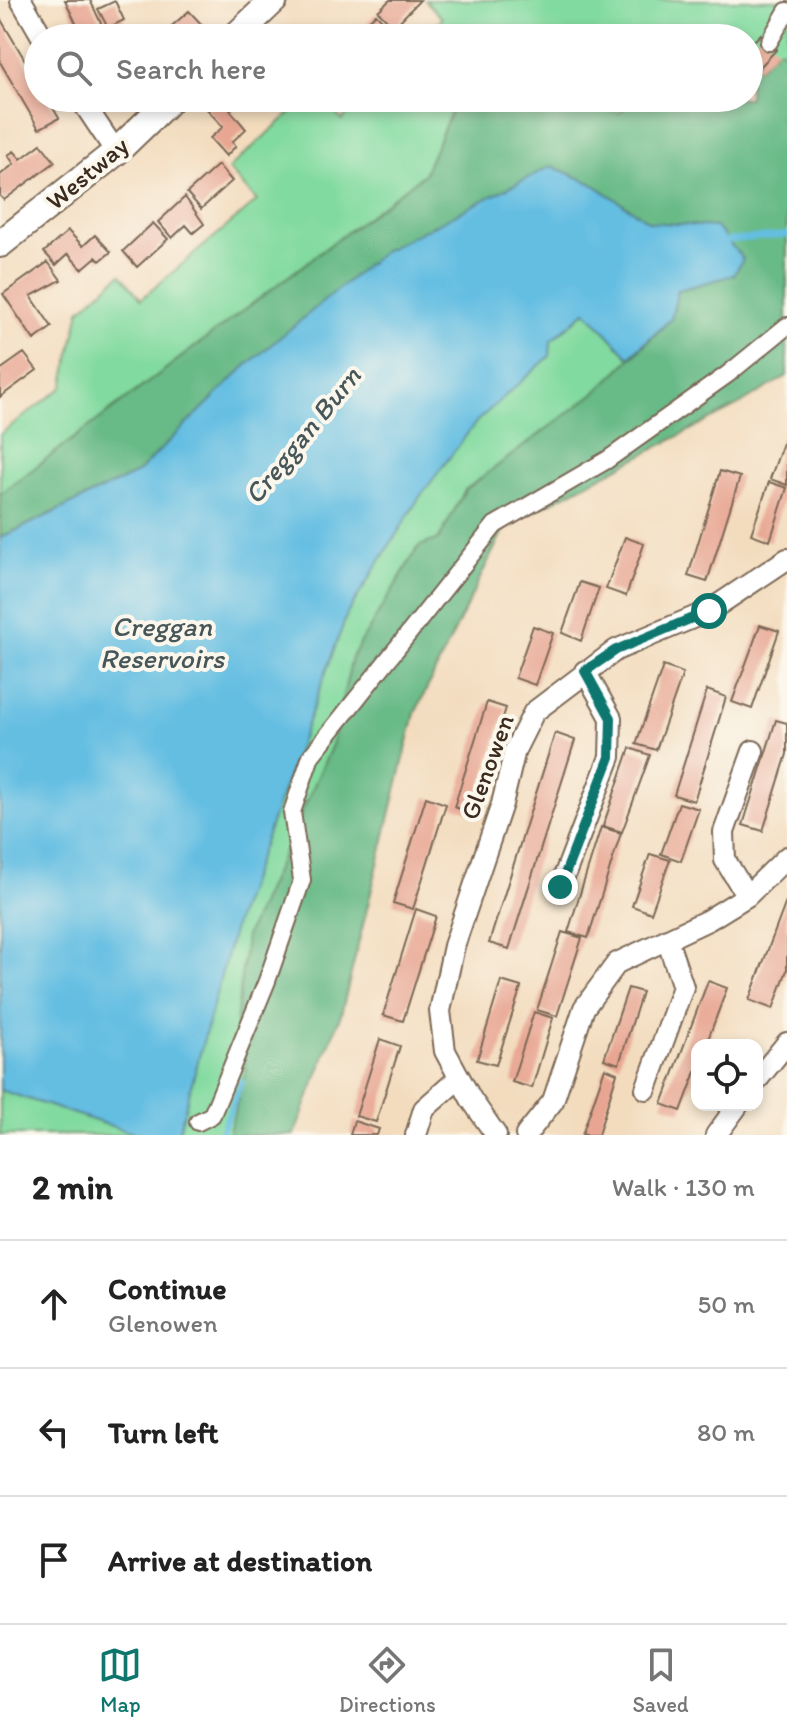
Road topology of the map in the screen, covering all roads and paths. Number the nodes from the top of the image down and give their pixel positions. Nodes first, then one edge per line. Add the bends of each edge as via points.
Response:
1 (21, 0) edge
2 (263, 4) edge
3 (787, 11) edge
4 (35, 24) edge
5 (246, 24) edge
6 (769, 42) dead end
7 (89, 112) edge
8 (157, 112) edge
9 (116, 152) junction
10 (0, 244) edge
11 (787, 326) edge
12 (787, 559) edge
13 (585, 671) junction
14 (753, 751) dead end
15 (787, 857) edge
16 (560, 887) dead end
17 (747, 896) junction
18 (667, 939) junction
19 (787, 1043) edge
20 (763, 1073) edge
21 (459, 1078) junction
22 (646, 1089) dead end
23 (734, 1111) edge
24 (198, 1122) dead end
25 (416, 1135) edge
26 (496, 1135) edge
27 (526, 1135) edge
28 (716, 1135) edge

1 - 4 street
2 - 5 street
3 - 6 street
7 - 9 street
8 - 9 street, Westway
9 - 10 street, Westway
11 - 24 street via 607,460 495,525 311,756 292,812 302,880 212,1115
12 - 13 street, Glenowen via 709,611 640,638
13 - 16 street via 611,718 610,757
13 - 21 street, Glenowen via 534,712 515,750 458,932 440,1011 445,1051
14 - 17 street via 724,832 725,860
15 - 17 street
17 - 18 street
18 - 22 street via 683,987
18 - 27 street via 617,963 584,1008 553,1101
19 - 20 street
21 - 25 street via 424,1109
21 - 26 street, Glenowen
23 - 28 street

